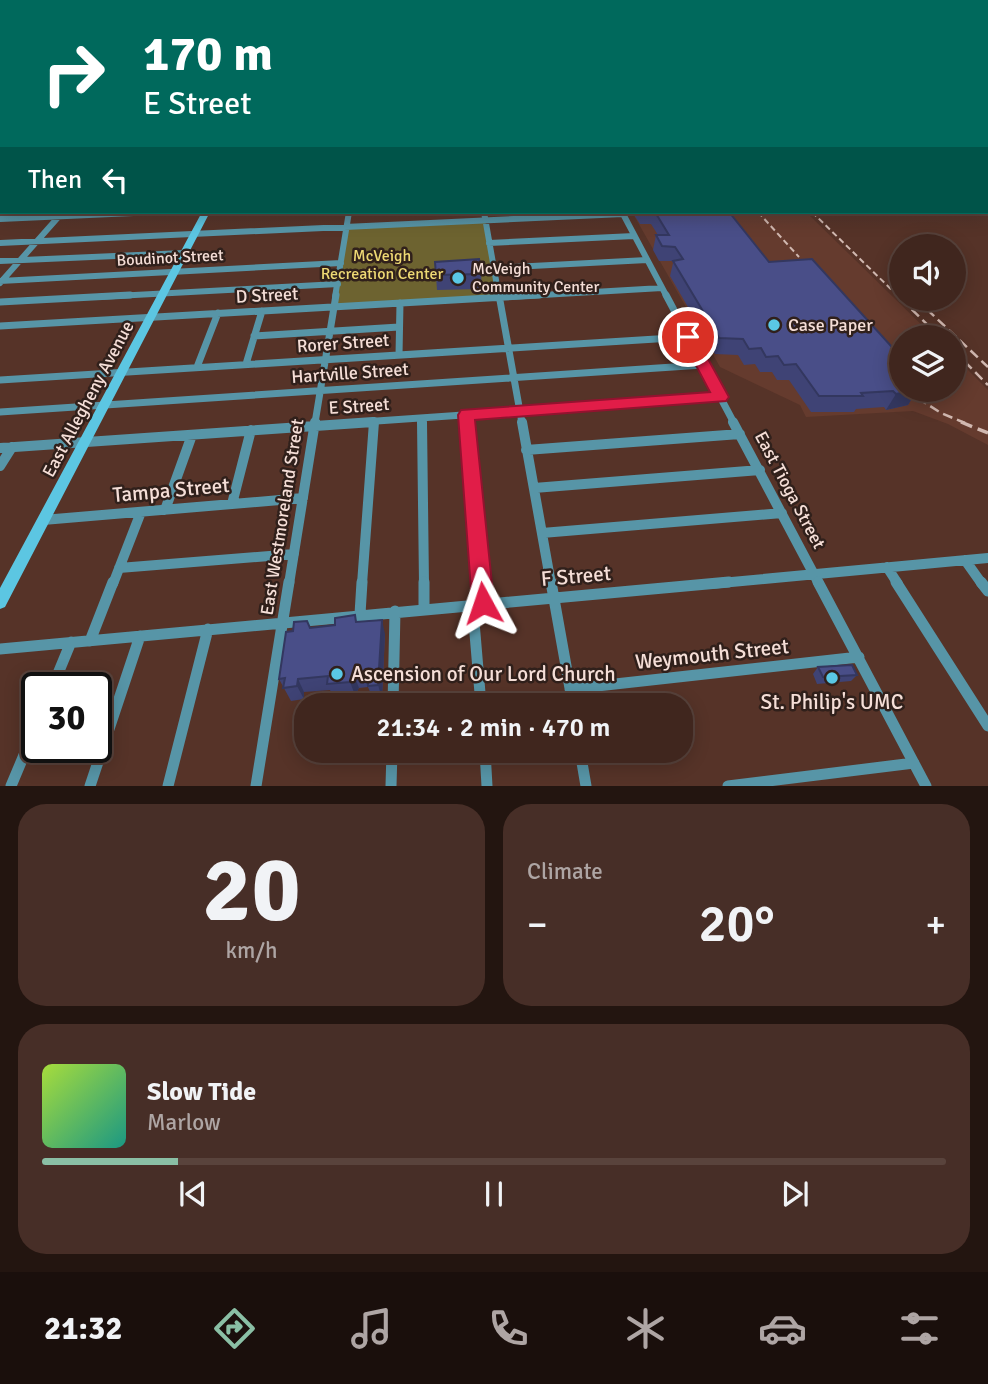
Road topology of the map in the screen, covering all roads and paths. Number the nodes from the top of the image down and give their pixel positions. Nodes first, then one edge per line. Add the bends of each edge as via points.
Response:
1 (62, 214) edge
2 (205, 214) edge
3 (349, 214) edge
4 (576, 214) edge
5 (623, 214) edge
6 (484, 216) edge
7 (0, 219) edge
8 (347, 227) junction
9 (194, 234) junction
10 (634, 236) junction
11 (38, 241) junction
12 (0, 243) edge
13 (489, 243) junction
14 (184, 253) junction
15 (647, 260) junction
16 (0, 261) edge
17 (20, 261) junction
18 (341, 263) junction
19 (494, 268) junction
20 (175, 272) junction
21 (1, 281) edge
22 (338, 284) junction
23 (662, 288) junction
24 (164, 293) junction
25 (499, 298) junction
26 (0, 302) edge
27 (400, 303) junction
28 (334, 307) junction
29 (262, 310) junction
30 (218, 313) junction
31 (151, 317) junction
32 (0, 326) edge
33 (400, 327) junction
34 (329, 332) junction
35 (254, 336) junction
36 (688, 337) junction
37 (508, 348) junction
38 (399, 355) junction
39 (326, 360) junction
40 (246, 364) junction
41 (703, 365) junction
42 (197, 367) junction
43 (122, 373) junction
44 (514, 378) junction
45 (0, 380) edge
46 (321, 390) junction
47 (721, 397) junction
48 (106, 405) junction
49 (519, 411) junction
50 (0, 412) edge
51 (467, 415) junction
52 (422, 418) junction
53 (374, 421) junction
54 (315, 425) junction
55 (251, 430) junction
56 (740, 434) junction
57 (192, 435) junction
58 (85, 442) junction
59 (12, 447) junction
60 (0, 448) edge
61 (526, 450) junction
62 (0, 466) edge
63 (760, 470) junction
64 (534, 488) junction
65 (303, 498) junction
66 (232, 504) junction
67 (165, 510) junction
68 (141, 512) junction
69 (782, 513) junction
70 (43, 520) junction
71 (541, 533) junction
72 (294, 554) junction
73 (988, 558) edge
74 (965, 560) junction
75 (887, 566) junction
76 (119, 568) junction
77 (814, 572) junction
78 (988, 591) edge
79 (553, 598) junction
80 (0, 603) edge
81 (483, 603) junction
82 (424, 608) junction
83 (395, 611) junction
84 (360, 614) junction
85 (283, 622) junction
86 (208, 629) junction
87 (140, 636) junction
88 (90, 640) junction
89 (71, 642) junction
90 (0, 649) edge
91 (859, 657) junction
92 (59, 672) edge
93 (570, 689) junction
94 (393, 693) edge
95 (480, 693) edge
96 (571, 693) edge
97 (988, 726) edge
98 (21, 762) edge
99 (392, 763) edge
100 (486, 763) edge
101 (582, 763) edge
102 (914, 763) junction
103 (11, 786) edge
104 (90, 786) edge
105 (168, 786) edge
106 (256, 786) edge
107 (391, 786) edge
108 (487, 786) edge
109 (586, 786) edge
110 (728, 786) edge
111 (926, 786) edge

1 - 7 street
1 - 11 street
2 - 9 main road, East Allegheny Avenue
3 - 8 street, East Westmoreland Street
4 - 6 street
5 - 10 street, East Tioga Street
6 - 8 street
6 - 13 street
8 - 9 street
8 - 18 street, East Westmoreland Street
9 - 11 street
9 - 14 main road, East Allegheny Avenue
10 - 13 street
10 - 15 street, East Tioga Street
11 - 12 street
11 - 17 street
13 - 19 street
14 - 17 street
14 - 20 main road, East Allegheny Avenue
15 - 19 street
15 - 23 street, East Tioga Street
16 - 17 street
17 - 21 street
18 - 20 street, Boudinot Street
18 - 22 street, East Westmoreland Street
19 - 25 street
20 - 21 street, Boudinot Street
20 - 24 main road, East Allegheny Avenue
22 - 24 street
22 - 28 street, East Westmoreland Street
23 - 25 street, D Street
23 - 36 street, East Tioga Street
24 - 26 street
24 - 31 main road, East Allegheny Avenue
25 - 27 street, D Street
25 - 37 street
27 - 28 street, D Street
27 - 33 street
28 - 29 street, D Street
28 - 34 street, East Westmoreland Street
29 - 30 street, D Street
29 - 35 street
30 - 31 street, D Street
30 - 42 street
31 - 32 street, D Street
31 - 43 main road, East Allegheny Avenue
33 - 34 street
33 - 38 street
34 - 35 street
34 - 39 street, East Westmoreland Street
35 - 40 street
36 - 37 street, Rorer Street
36 - 41 street, East Tioga Street
37 - 38 street, Rorer Street
37 - 44 street
38 - 39 street, Rorer Street
39 - 40 street, Rorer Street
39 - 46 street, East Westmoreland Street
40 - 42 street, Rorer Street
41 - 44 street, Hartville Street
41 - 47 street, East Tioga Street
42 - 43 street, Rorer Street
43 - 45 street, Rorer Street
43 - 48 main road, East Allegheny Avenue
44 - 46 street, Hartville Street
44 - 49 street
46 - 48 street, Hartville Street
46 - 54 street, East Westmoreland Street
47 - 49 street, E Street
47 - 56 street, East Tioga Street
48 - 50 street, Hartville Street
48 - 58 main road, East Allegheny Avenue
49 - 51 street, E Street
49 - 61 street
51 - 52 street, E Street
51 - 81 street
52 - 53 street, E Street
52 - 82 street
53 - 54 street, E Street
53 - 84 street
54 - 55 street, E Street
54 - 65 street, East Westmoreland Street
55 - 57 street, E Street
55 - 66 street
56 - 61 street
56 - 63 street, East Tioga Street
57 - 58 street, E Street
57 - 67 street
58 - 59 street, E Street
58 - 70 main road, East Allegheny Avenue
59 - 60 street, E Street
59 - 62 street
61 - 64 street
63 - 64 street
63 - 69 street, East Tioga Street
64 - 71 street
65 - 66 street, Tampa Street
65 - 72 street, East Westmoreland Street
66 - 67 street, Tampa Street
67 - 68 street, Tampa Street
68 - 70 street, Tampa Street
68 - 76 street
69 - 71 street
69 - 77 street, East Tioga Street
70 - 80 main road, East Allegheny Avenue
71 - 79 street
72 - 76 street
72 - 85 street, East Westmoreland Street
73 - 74 street, F Street
74 - 75 street, F Street
74 - 78 street
75 - 77 street, F Street
75 - 97 street
76 - 88 street
77 - 79 street, F Street
77 - 91 street, East Tioga Street
79 - 81 street, F Street
79 - 93 street
81 - 82 street, F Street
81 - 95 street via 473,610
82 - 83 street, F Street
83 - 84 street, F Street
83 - 94 street
84 - 85 street, F Street
85 - 86 street, F Street
85 - 106 street, East Westmoreland Street
86 - 87 street, F Street
86 - 105 street
87 - 88 street, F Street
87 - 104 street
88 - 89 street, F Street
89 - 90 street, F Street
89 - 92 street
91 - 93 street, Weymouth Street
91 - 102 street, East Tioga Street
93 - 96 street
98 - 103 street
99 - 107 street
100 - 108 street
101 - 109 street
102 - 110 street
102 - 111 street, East Tioga Street

